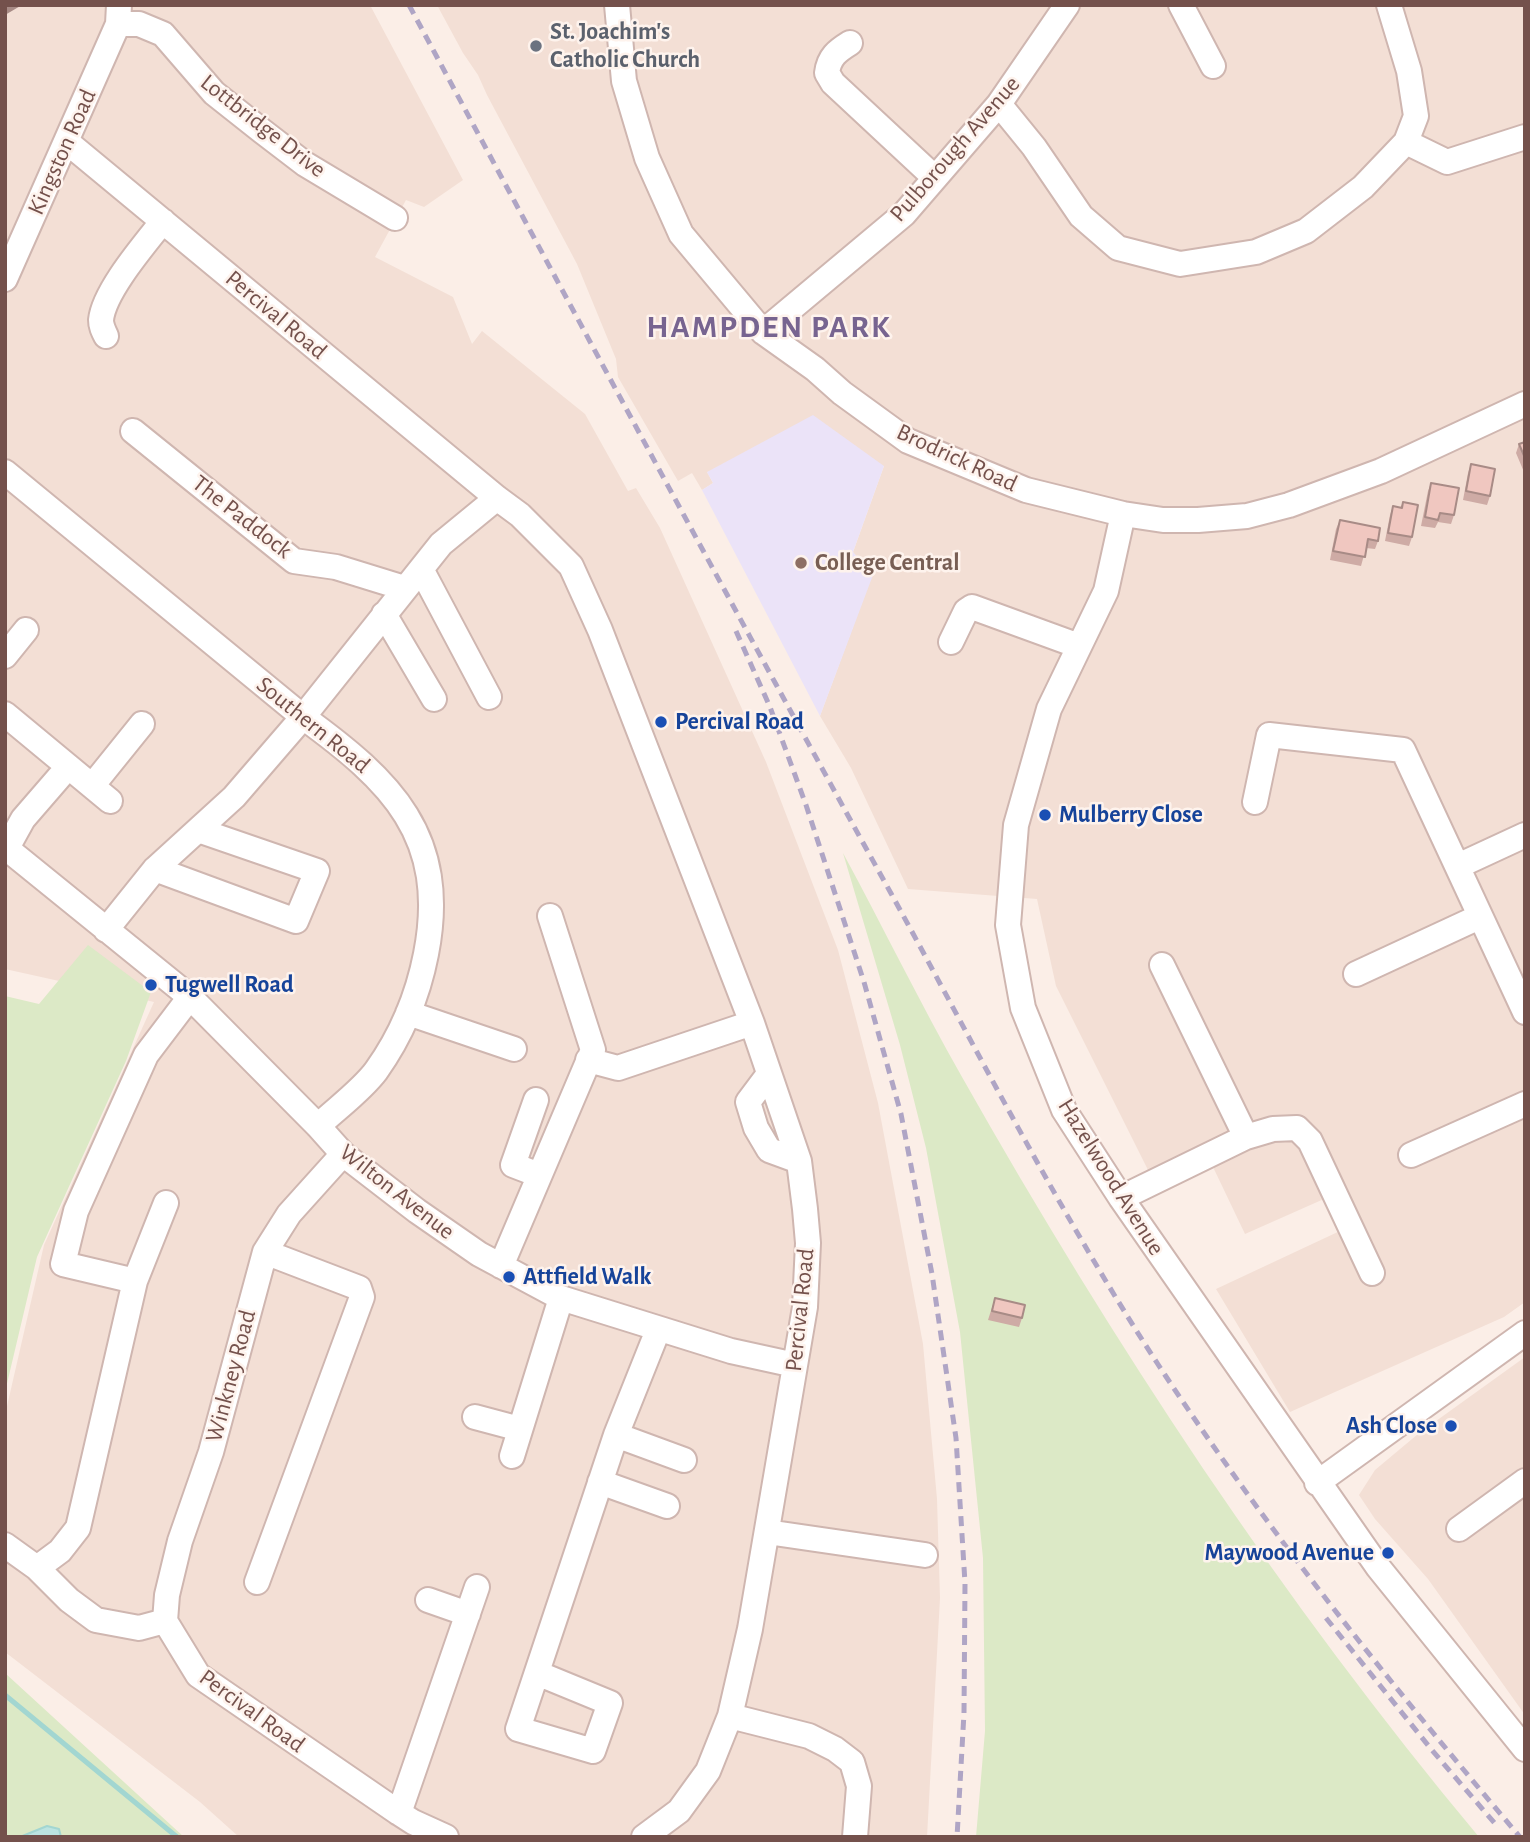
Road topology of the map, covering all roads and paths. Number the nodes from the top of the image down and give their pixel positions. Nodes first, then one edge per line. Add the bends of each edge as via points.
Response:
1 (617, 5) edge
2 (1067, 5) edge
3 (1181, 5) edge
4 (1394, 7) edge
5 (118, 15) edge
6 (850, 43) dead end
7 (1213, 66) dead end
8 (999, 104) junction
9 (1525, 137) edge
10 (67, 142) junction
11 (1406, 142) junction
12 (935, 178) junction
13 (395, 218) dead end
14 (163, 221) junction
15 (5, 278) edge
16 (763, 332) junction
17 (106, 336) dead end
18 (1525, 404) edge
19 (133, 431) dead end
20 (5, 472) edge
21 (496, 498) junction
22 (1124, 514) junction
23 (421, 569) junction
24 (404, 589) junction
25 (384, 614) junction
26 (26, 630) dead end
27 (951, 642) dead end
28 (1079, 646) junction
29 (5, 656) edge
30 (489, 697) dead end
31 (434, 699) dead end
32 (5, 714) edge
33 (303, 717) junction
34 (142, 724) dead end
35 (68, 767) junction
36 (1255, 802) dead end
37 (198, 830) junction
38 (1525, 835) edge
39 (6, 848) edge
40 (1458, 866) junction
41 (155, 869) junction
42 (550, 916) dead end
43 (1479, 917) junction
44 (106, 930) junction
45 (1162, 965) dead end
46 (1356, 974) dead end
47 (190, 997) junction
48 (1525, 1012) edge
49 (408, 1013) junction
50 (752, 1023) junction
51 (513, 1049) dead end
52 (588, 1060) junction
53 (536, 1100) dead end
54 (1525, 1104) edge
55 (318, 1126) junction
56 (1246, 1137) junction
57 (343, 1154) junction
58 (1411, 1155) dead end
59 (540, 1175) junction
60 (1121, 1198) junction
61 (166, 1203) dead end
62 (265, 1252) junction
63 (502, 1266) junction
64 (1372, 1273) dead end
65 (135, 1281) junction
66 (561, 1298) junction
67 (658, 1330) junction
68 (1524, 1335) edge
69 (795, 1365) junction
70 (475, 1417) dead end
71 (520, 1429) junction
72 (616, 1435) junction
73 (512, 1456) dead end
74 (684, 1460) dead end
75 (1525, 1481) edge
76 (600, 1482) junction
77 (1317, 1483) junction
78 (667, 1507) dead end
79 (1458, 1529) dead end
80 (767, 1532) junction
81 (5, 1545) edge
82 (925, 1555) dead end
83 (37, 1568) junction
84 (257, 1582) dead end
85 (477, 1587) dead end
86 (428, 1600) dead end
87 (468, 1614) junction
88 (164, 1621) junction
89 (537, 1673) dead end
90 (730, 1716) junction
91 (1525, 1749) edge
92 (399, 1813) junction
93 (446, 1837) edge
94 (644, 1837) edge
95 (855, 1837) edge

1 - 16 street, Brodrick Road via 624,80 647,158 681,234
2 - 8 street, Pulborough Avenue
3 - 7 street
4 - 11 street via 1416,116
5 - 10 street, Kingston Road
5 - 13 street, Lottbridge Drive via 163,34 214,93 252,124 304,164
6 - 12 street via 828,62 827,73 833,83
8 - 11 street via 1081,216 1118,248 1180,264 1256,252 1307,231 1363,187
8 - 12 street, Pulborough Avenue
9 - 11 street via 1447,162
10 - 14 street, Percival Road
10 - 15 street, Kingston Road
12 - 16 street, Pulborough Avenue via 904,214
14 - 17 street via 119,280 103,312 100,324
14 - 21 street, Percival Road
16 - 22 street, Brodrick Road via 908,441 1026,490
18 - 22 street, Brodrick Road via 1381,471 1289,505 1247,516 1198,520
19 - 24 street, The Paddock via 294,561 336,567
20 - 33 street, Southern Road
21 - 23 street via 441,544
21 - 50 street, Percival Road via 520,514 571,566
22 - 28 street, Hazelwood Avenue via 1106,591
23 - 24 street
23 - 30 street
24 - 25 street
25 - 31 street
25 - 33 street
26 - 29 street
27 - 28 street via 972,607
28 - 60 street, Hazelwood Avenue via 1049,709 1017,820 1008,925 1023,1008 1064,1110
32 - 35 street
33 - 37 street via 234,797
33 - 49 street, Southern Road via 381,780 419,837 432,886 431,912 423,971
34 - 35 street via 101,793
35 - 39 street via 23,819
36 - 40 street via 1269,735 1403,750
37 - 41 street
37 - 41 street via 317,871 296,921
38 - 40 street
39 - 44 street, Wilton Avenue
40 - 43 street
41 - 44 street
42 - 52 street via 593,1050
43 - 46 street
43 - 48 street
44 - 47 street, Wilton Avenue
45 - 56 street
47 - 55 street, Wilton Avenue
47 - 65 street via 146,1055 76,1211 63,1264
49 - 51 street
49 - 55 street, Southern Road via 374,1073
50 - 52 street via 618,1068
50 - 69 street, Percival Road via 799,1161 808,1243 805,1307
52 - 59 street
53 - 59 street via 513,1165
54 - 58 street
55 - 57 street, Wilton Avenue
56 - 60 street
56 - 64 street via 1297,1128 1310,1141
57 - 62 street, Winkney Road via 289,1214
57 - 63 street, Wilton Avenue via 417,1211
59 - 63 street
60 - 77 street, Hazelwood Avenue
61 - 65 street
62 - 84 street via 359,1288 362,1297
62 - 88 street, Winkney Road via 211,1452 180,1541
63 - 66 street, Wilton Avenue
65 - 83 street via 78,1528 60,1551
66 - 67 street, Wilton Avenue
66 - 71 street
67 - 69 street, Wilton Avenue
67 - 72 street
68 - 77 street
69 - 80 street, Percival Road
70 - 71 street
71 - 73 street
72 - 74 street
72 - 76 street
75 - 79 street
76 - 78 street
76 - 89 street
77 - 91 street, Hazelwood Avenue via 1378,1567
80 - 82 street
80 - 90 street, Percival Road
81 - 83 street
83 - 88 street via 96,1620 139,1628
85 - 87 street
86 - 87 street
87 - 92 street
88 - 92 street, Percival Road via 198,1675
90 - 94 street, Percival Road via 708,1771 679,1811
90 - 95 street via 809,1736 852,1762 859,1786
92 - 93 street, Percival Road

